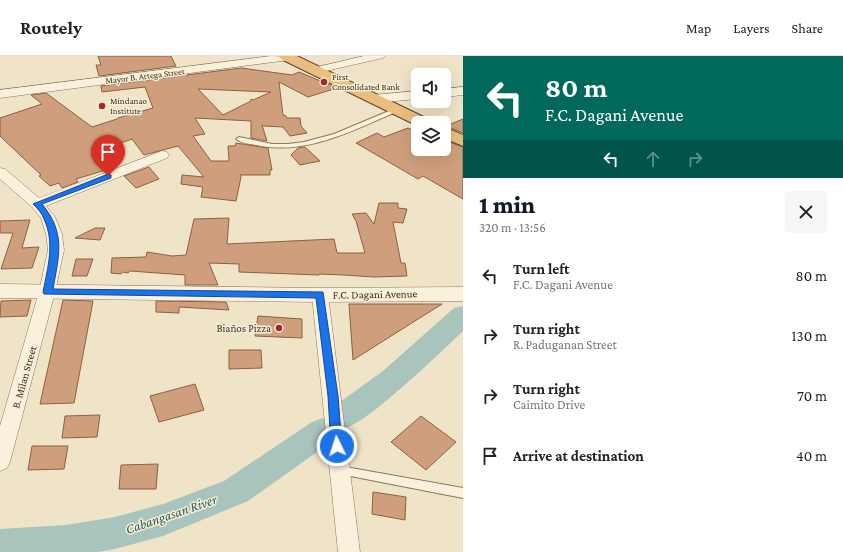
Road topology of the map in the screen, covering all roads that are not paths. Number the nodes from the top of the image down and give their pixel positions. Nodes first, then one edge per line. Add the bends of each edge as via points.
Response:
1 (379, 56) edge
2 (288, 57) edge
3 (317, 70) junction
4 (463, 91) edge
5 (451, 92) edge
6 (0, 94) edge
7 (411, 96) edge
8 (373, 99) junction
9 (396, 110) junction
10 (411, 117) edge
11 (451, 135) edge
12 (239, 139) dead end
13 (463, 141) edge
14 (162, 155) dead end
15 (0, 172) edge
16 (37, 204) junction
17 (0, 291) edge
18 (48, 292) junction
19 (320, 294) junction
20 (463, 294) edge
21 (0, 462) edge
22 (340, 470) junction
23 (463, 493) edge
24 (349, 552) edge

1 - 3 street
2 - 3 highway
2 - 6 street, Mayor B. Artega Street
3 - 8 highway
4 - 5 street
7 - 8 street
8 - 9 highway
9 - 10 highway
9 - 12 lane via 308,143 273,146
11 - 13 highway
14 - 16 street
15 - 16 street, B. Milan Street
16 - 18 street, B. Milan Street via 48,216 56,250
17 - 18 street, F.C. Dagani Avenue
18 - 19 street, F.C. Dagani Avenue
18 - 21 street, B. Milan Street
19 - 20 street, F.C. Dagani Avenue
19 - 22 street
22 - 23 lane
22 - 24 street

